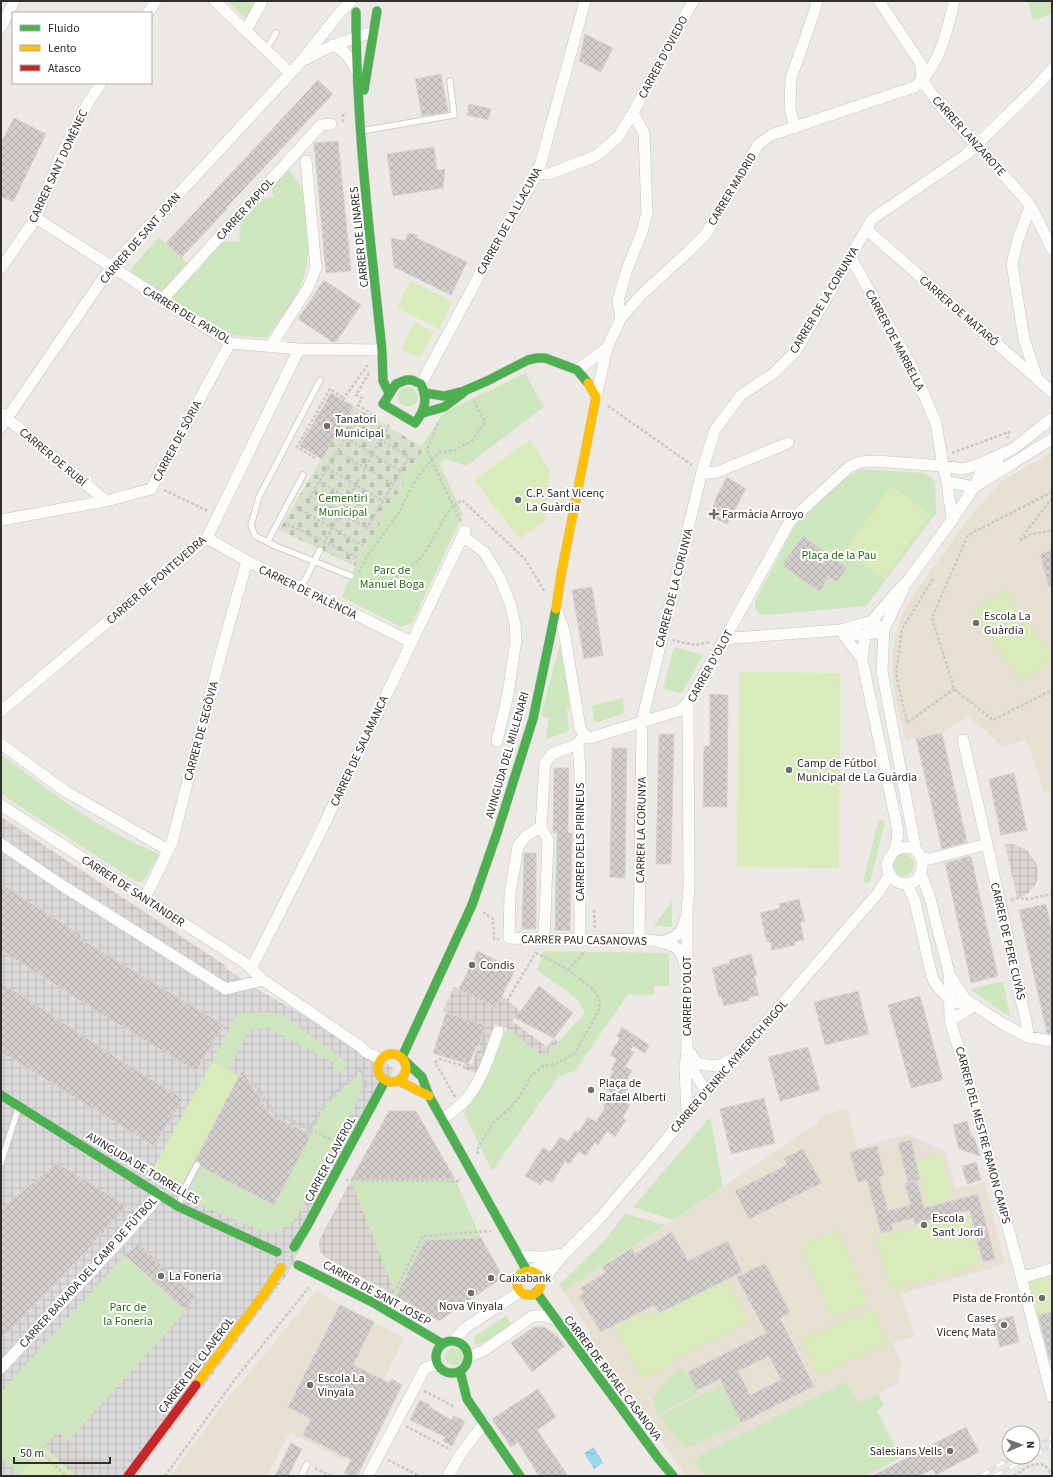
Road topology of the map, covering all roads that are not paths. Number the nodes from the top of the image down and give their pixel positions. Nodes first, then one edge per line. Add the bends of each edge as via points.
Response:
1 (14, 1) edge
2 (156, 1) edge
3 (215, 1) edge
4 (262, 1) edge
5 (352, 1) edge
6 (585, 1) edge
7 (693, 1) edge
8 (817, 1) edge
9 (879, 1) edge
10 (954, 1) edge
11 (149, 12) edge
12 (356, 12) junction
13 (1, 27) edge
14 (246, 31) junction
15 (373, 32) junction
16 (276, 33) dead end
17 (356, 38) junction
18 (332, 45) junction
19 (266, 50) junction
20 (299, 64) junction
21 (1052, 69) edge
22 (356, 70) junction
23 (290, 73) junction
24 (450, 80) dead end
25 (922, 80) junction
26 (100, 84) edge
27 (633, 113) junction
28 (331, 124) dead end
29 (360, 127) junction
30 (795, 128) junction
31 (976, 144) junction
32 (306, 161) dead end
33 (538, 173) junction
34 (1030, 206) junction
35 (36, 218) junction
36 (866, 230) junction
37 (1052, 249) edge
38 (850, 256) junction
39 (111, 267) junction
40 (1, 268) edge
41 (162, 300) junction
42 (621, 318) junction
43 (230, 343) junction
44 (270, 347) junction
45 (607, 348) junction
46 (298, 349) junction
47 (382, 350) junction
48 (577, 370) junction
49 (1037, 378) junction
50 (320, 380) dead end
51 (406, 380) junction
52 (423, 388) junction
53 (468, 389) junction
54 (1052, 392) edge
55 (389, 393) junction
56 (596, 397) junction
57 (423, 413) junction
58 (1052, 418) edge
59 (3, 420) edge
60 (1052, 440) edge
61 (788, 443) dead end
62 (1013, 449) junction
63 (943, 466) junction
64 (702, 471) junction
65 (303, 475) dead end
66 (948, 482) junction
67 (974, 487) junction
68 (106, 501) junction
69 (1, 520) edge
70 (952, 520) junction
71 (207, 538) junction
72 (268, 541) junction
73 (320, 550) road end
74 (247, 561) junction
75 (313, 561) junction
76 (351, 576) dead end
77 (907, 582) junction
78 (299, 587) junction
79 (556, 609) junction
80 (872, 621) junction
81 (884, 629) junction
82 (840, 630) junction
83 (866, 637) junction
84 (411, 642) junction
85 (722, 644) junction
86 (862, 660) junction
87 (688, 702) junction
88 (1, 711) edge
89 (642, 721) junction
90 (581, 740) junction
91 (963, 740) dead end
92 (497, 741) dead end
93 (1, 744) edge
94 (1, 805) edge
95 (541, 827) junction
96 (1, 844) edge
97 (987, 844) junction
98 (168, 850) junction
99 (895, 850) junction
100 (919, 854) junction
101 (921, 873) junction
102 (890, 874) junction
103 (907, 884) junction
104 (145, 898) junction
105 (688, 910) junction
106 (539, 939) junction
107 (580, 940) junction
108 (639, 940) junction
109 (659, 942) junction
110 (251, 969) junction
111 (687, 971) junction
112 (949, 973) junction
113 (263, 980) junction
114 (946, 996) junction
115 (975, 1005) junction
116 (950, 1022) junction
117 (498, 1032) dead end
118 (1028, 1037) junction
119 (1052, 1041) edge
120 (687, 1049) junction
121 (736, 1057) junction
122 (381, 1059) junction
123 (403, 1059) junction
124 (685, 1068) junction
125 (385, 1081) junction
126 (399, 1081) junction
127 (1, 1095) edge
128 (429, 1096) junction
129 (702, 1096) junction
130 (19, 1106) junction
131 (687, 1114) junction
132 (442, 1119) junction
133 (1, 1163) edge
134 (197, 1165) dead end
135 (159, 1194) junction
136 (179, 1206) junction
137 (277, 1252) junction
138 (564, 1254) junction
139 (298, 1256) junction
140 (519, 1256) junction
141 (281, 1268) junction
142 (1052, 1269) edge
143 (529, 1271) junction
144 (1021, 1274) junction
145 (541, 1282) junction
146 (521, 1291) junction
147 (536, 1292) junction
148 (556, 1320) junction
149 (448, 1343) junction
150 (468, 1357) junction
151 (438, 1364) junction
152 (1, 1368) edge
153 (460, 1371) junction
154 (1052, 1397) edge
155 (484, 1423) junction
156 (307, 1464) road end
157 (669, 1474) edge
158 (128, 1476) edge
159 (301, 1476) edge
160 (368, 1476) edge
161 (448, 1476) edge
162 (520, 1476) edge

1 - 13 street
2 - 11 street
3 - 14 street
4 - 14 street
5 - 12 street, CARRER DE LINARES
5 - 20 street, CARRER DE SANT JOAN
6 - 33 street, CARRER DE LA LLACUNA
7 - 27 street, CARRER D'OVIEDO
8 - 30 street via 791,78 790,108
9 - 25 street, CARRER LANZAROTE via 921,64
10 - 25 street via 938,56
12 - 15 street, CARRER DE LINARES via 367,17 374,14 378,7
12 - 17 street, CARRER DE LINARES
14 - 19 street
15 - 17 street, CARRER DE SANT JOAN
15 - 29 street, CARRER DE LINARES
16 - 19 lane
17 - 18 street, CARRER DE SANT JOAN
17 - 22 street, CARRER DE LINARES
18 - 20 street, CARRER DE SANT JOAN
18 - 22 street via 346,54
19 - 23 street
20 - 23 street, CARRER DE SANT JOAN
21 - 31 street, CARRER DE LA CORUNYA
22 - 29 street, CARRER DE LINARES
23 - 39 street, CARRER DE SANT JOAN
24 - 29 lane via 454,115
25 - 30 street, CARRER MADRID via 914,87
25 - 31 street, CARRER LANZAROTE via 944,111
26 - 35 street, CARRER SANT DOMÈNEC via 60,159
27 - 33 street, CARRER D'OVIEDO via 618,137 596,156 549,174
27 - 42 street via 644,133 647,213 618,301
28 - 41 street, CARRER PAPIOL via 321,125
29 - 47 street, CARRER DE LINARES
30 - 42 street, CARRER MADRID via 771,135 758,145 706,234 642,294
31 - 34 street, CARRER LANZAROTE
31 - 36 street, CARRER DE LA CORUNYA via 967,154 872,219
32 - 44 street via 316,268 308,288
33 - 52 street, CARRER DE LA LLACUNA via 495,246
34 - 37 street, CARRER LANZAROTE
34 - 49 street via 1012,264 1024,338
35 - 39 street, CARRER DEL PAPIOL
35 - 40 street, CARRER SANT DOMÈNEC
36 - 38 street, CARRER DE LA CORUNYA
36 - 49 street, CARRER DE MATARÓ
38 - 63 street, CARRER DE MARBELLA via 911,365 936,423
38 - 64 street, CARRER DE LA CORUNYA via 796,351 774,373 741,395 715,430
39 - 41 street, CARRER DEL PAPIOL
39 - 59 street, CARRER DE SANT JOAN
41 - 43 street, CARRER DEL PAPIOL
42 - 45 street, CARRER MADRID
43 - 44 street, CARRER DEL PAPIOL
43 - 68 street, CARRER DE SÒRIA via 152,488
44 - 46 street, CARRER DEL PAPIOL
45 - 48 street, CARRER MADRID
45 - 56 street, CARRER MADRID
46 - 47 street, CARRER DEL PAPIOL
46 - 71 street, CARRER DE PONTEVEDRA
47 - 51 street, CARRER DE LINARES via 395,370
47 - 55 street, CARRER DE LINARES via 383,380
48 - 53 street via 545,358 538,358 528,360
48 - 56 street via 587,380
49 - 54 street, CARRER DE MATARÓ
50 - 72 lane via 259,496 251,525 255,536
51 - 52 street via 412,380
51 - 55 street via 396,384
52 - 53 street via 442,396
52 - 57 street via 426,405
53 - 57 street via 450,404
55 - 57 street via 383,404 396,412 415,423
56 - 79 street, AVINGUDA DEL MIL·LENARI
58 - 62 street
59 - 68 street, CARRER DE RUBÍ
60 - 67 street
61 - 64 street via 714,472
62 - 63 street via 963,469
62 - 67 street via 980,474
63 - 66 street, CARRER DE MARBELLA
63 - 85 street, CARRER D'OLOT via 876,461 860,462 849,467 790,521
64 - 89 street, CARRER DE LA CORUNYA
65 - 72 lane
66 - 67 street
66 - 70 street, CARRER DE MARBELLA
67 - 70 street, CARRER DEL MESTRE RAMON CAMPS
68 - 69 street, CARRER DE SÒRIA
70 - 77 street, CARRER DEL MESTRE RAMON CAMPS
71 - 74 street, CARRER DE PALÈNCIA
71 - 88 street, CARRER DE PONTEVEDRA
72 - 75 lane
73 - 75 lane
74 - 78 street, CARRER DE PALÈNCIA
74 - 98 street, CARRER DE SEGÒVIA
75 - 76 lane
75 - 78 lane
77 - 80 street, CARRER DEL MESTRE RAMON CAMPS
77 - 81 street, CARRER DEL MESTRE RAMON CAMPS
78 - 84 street, CARRER DE PALÈNCIA
79 - 90 street, CARRER DELS PIRINEUS via 564,631
79 - 123 street, AVINGUDA DEL MIL·LENARI via 533,719 489,857 472,905
80 - 81 street
80 - 82 street
80 - 83 street, CARRER DEL MESTRE RAMON CAMPS
81 - 83 street
81 - 100 street, CARRER DEL MESTRE RAMON CAMPS via 882,671
82 - 83 street
82 - 85 street via 733,638
82 - 86 street
83 - 86 street, CARRER DEL MESTRE RAMON CAMPS
84 - 92 street, CARRER DE SALAMANCA via 464,533 484,552 500,578 515,624 516,640 508,694
84 - 110 street, CARRER DE SALAMANCA via 319,836
85 - 87 street, CARRER D'OLOT
86 - 99 street, CARRER DEL MESTRE RAMON CAMPS via 898,831
87 - 89 street via 680,710
87 - 105 street, CARRER D'OLOT
89 - 90 street
89 - 108 street, CARRER LA CORUNYA
90 - 95 street via 552,754 544,763
90 - 107 street, CARRER DELS PIRINEUS
91 - 97 street, CARRER DE PERE CUYÀS
93 - 98 street via 65,791
94 - 104 street, CARRER DE SANTANDER
95 - 106 street via 548,840
95 - 106 street, CARRER PAU CASANOVAS via 526,836 518,846 510,894 509,938
96 - 113 street via 226,989
97 - 100 street via 930,858
97 - 118 street, CARRER DE PERE CUYÀS
98 - 104 street, CARRER DE SEGÒVIA
99 - 100 street via 905,847
99 - 102 street, CARRER DEL MESTRE RAMON CAMPS via 888,859
100 - 101 street, CARRER DEL MESTRE RAMON CAMPS via 923,866
101 - 103 street via 913,882
101 - 112 street, CARRER DEL MESTRE RAMON CAMPS
102 - 103 street via 896,881
102 - 121 street, CARRER D'ENRIC AYMERICH RIGOL via 878,893
103 - 114 street via 914,902 932,977 936,986
104 - 110 street, CARRER DE SANTANDER
105 - 109 street, CARRER PAU CASANOVAS via 680,934
105 - 111 street, CARRER D'OLOT
106 - 107 street, CARRER PAU CASANOVAS
107 - 108 street, CARRER PAU CASANOVAS via 594,934
108 - 109 street, CARRER PAU CASANOVAS
109 - 111 street, CARRER PAU CASANOVAS via 676,947
110 - 113 street, CARRER DE SANTANDER
111 - 120 street, CARRER D'OLOT
112 - 114 street, CARRER DEL MESTRE RAMON CAMPS
112 - 115 street via 965,999
113 - 122 street, CARRER DE SANTANDER via 366,1052
114 - 115 street via 965,1005
114 - 116 street, CARRER DEL MESTRE RAMON CAMPS
115 - 116 street
115 - 118 street via 1002,1024
116 - 144 street, CARRER DEL MESTRE RAMON CAMPS
117 - 132 street via 487,1064 468,1097
118 - 119 street
120 - 121 street, CARRER D'OLOT via 698,1064 718,1066
120 - 124 street, CARRER D'OLOT
120 - 129 street, CARRER D'OLOT
121 - 129 street, CARRER D'ENRIC AYMERICH RIGOL
122 - 123 street via 393,1054
122 - 125 street via 378,1073
123 - 126 street via 407,1070
123 - 128 street via 422,1077
124 - 129 street, CARRER D'OLOT
124 - 131 street, CARRER D'OLOT
125 - 126 street
125 - 139 street, CARRER CLAVEROL via 306,1228
126 - 128 street
127 - 130 street, AVINGUDA DE TORRELLES
128 - 132 street
129 - 131 street, CARRER D'ENRIC AYMERICH RIGOL
130 - 133 lane
130 - 135 street, AVINGUDA DE TORRELLES
131 - 138 street, CARRER D'ENRIC AYMERICH RIGOL via 603,1214
132 - 140 street
134 - 136 lane
135 - 136 street, AVINGUDA DE TORRELLES
135 - 152 street, CARRER BAIXADA DEL CAMP DE FÚTBOL via 128,1232
136 - 137 street, AVINGUDA DE TORRELLES
137 - 139 street via 285,1246
137 - 141 street via 275,1260
138 - 140 street via 542,1257
138 - 143 street, CARRER D'ENRIC AYMERICH RIGOL
138 - 145 street, CARRER D'ENRIC AYMERICH RIGOL
139 - 141 street via 293,1270
139 - 149 street, CARRER DE SANT JOSEP via 320,1274
140 - 143 street
141 - 158 street, CARRER DEL CLAVEROL
142 - 144 street via 1027,1276
143 - 145 street via 538,1274
143 - 146 street via 522,1274 518,1280 518,1288
144 - 154 street, CARRER DEL MESTRE RAMON CAMPS
145 - 147 street
146 - 147 street via 527,1294
146 - 149 street via 465,1328
147 - 148 street, CARRER DE RAFAEL CASANOVA
148 - 150 street via 545,1316 533,1316 484,1351
148 - 157 street, CARRER DE RAFAEL CASANOVA
149 - 150 street via 459,1343 464,1346
149 - 151 street via 437,1353
150 - 153 street via 465,1368
151 - 153 street via 450,1373
151 - 160 street via 425,1368
153 - 155 street via 467,1399
155 - 161 street
155 - 162 street
156 - 159 lane

